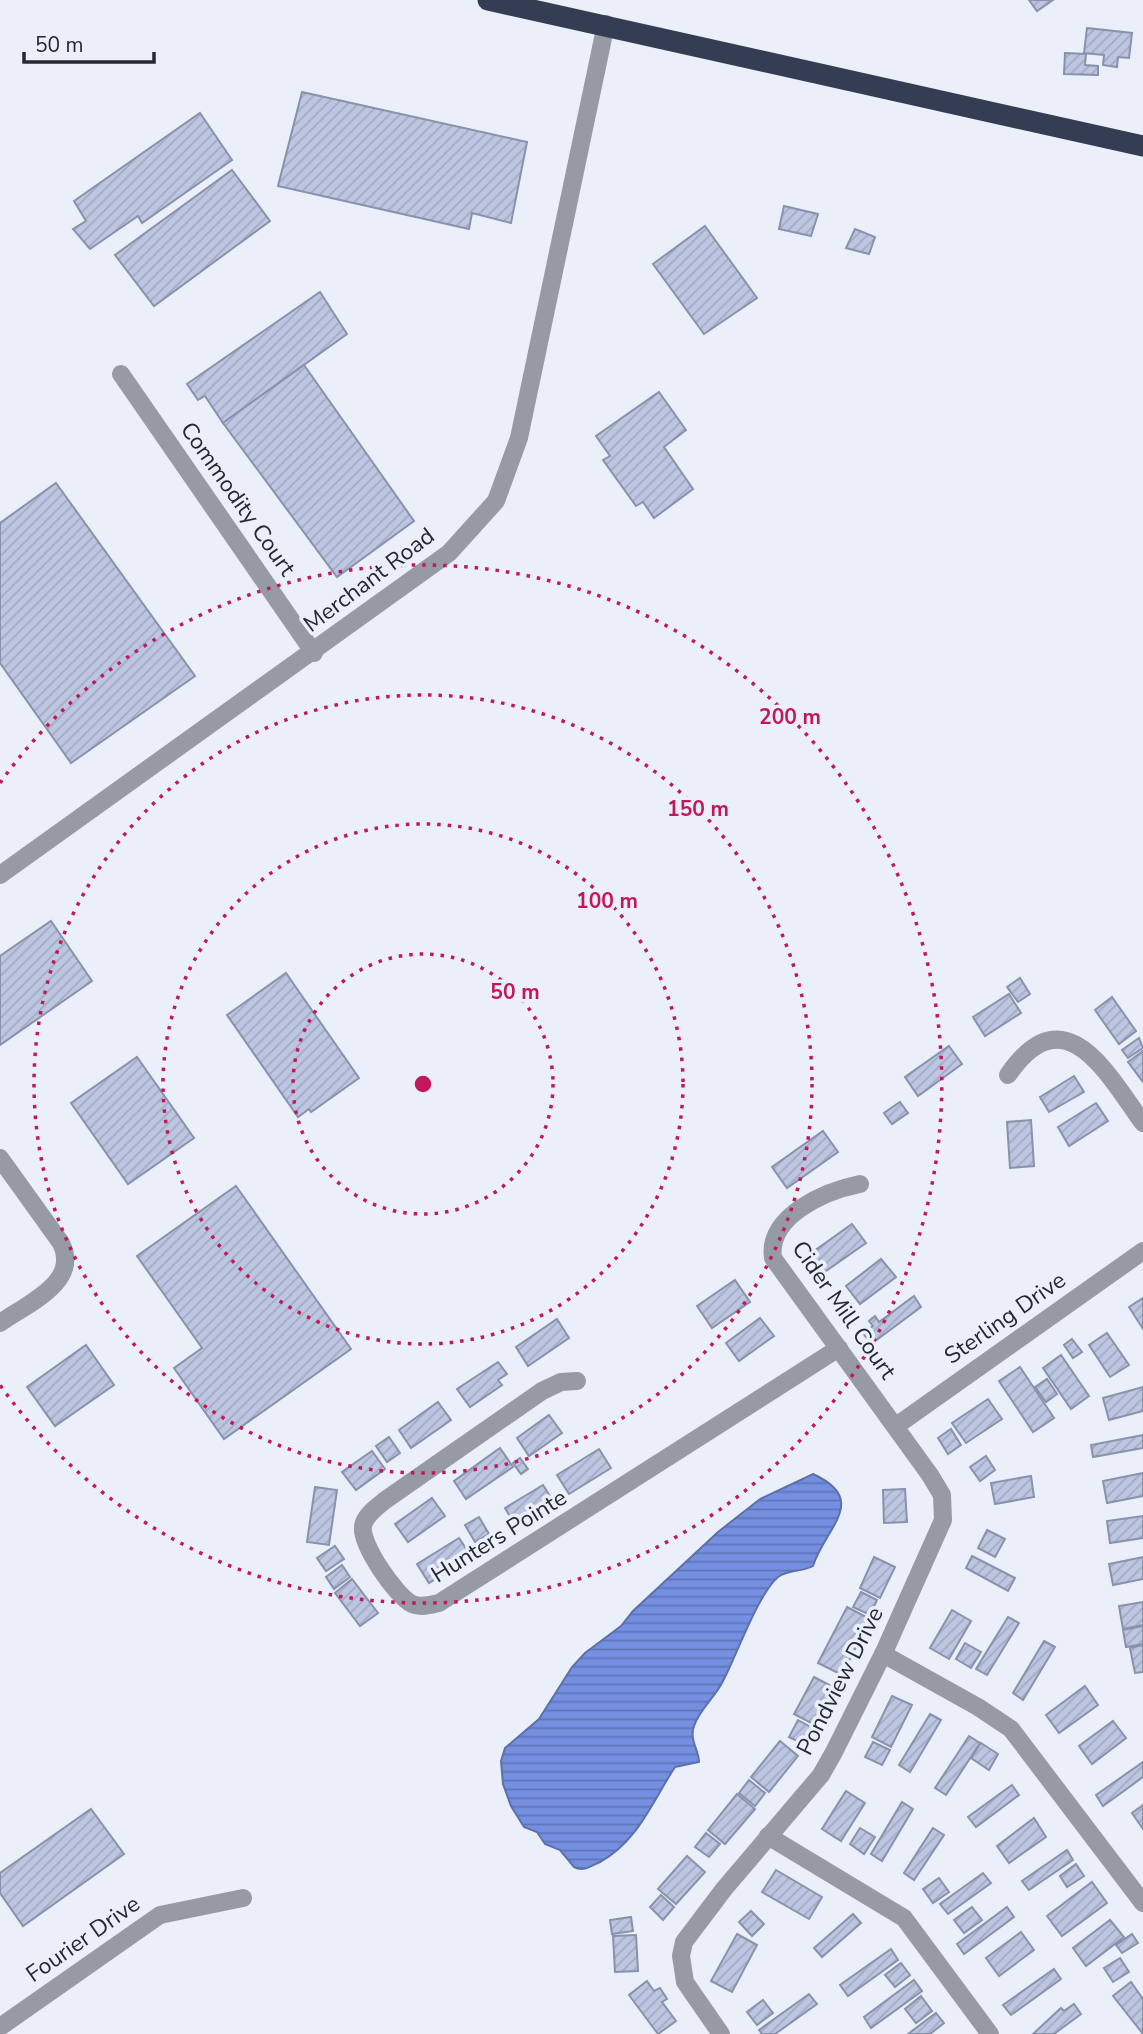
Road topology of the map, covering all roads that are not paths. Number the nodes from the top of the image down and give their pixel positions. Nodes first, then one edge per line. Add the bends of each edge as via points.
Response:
1 (488, 0) edge
2 (606, 24) junction
3 (1143, 146) edge
4 (121, 374) dead end
5 (314, 653) junction
6 (0, 875) edge
7 (1008, 1075) dead end
8 (1143, 1123) edge
9 (0, 1158) edge
10 (860, 1184) dead end
11 (1143, 1251) edge
12 (0, 1323) edge
13 (839, 1348) junction
14 (577, 1381) dead end
15 (896, 1426) junction
16 (883, 1654) junction
17 (768, 1836) junction
18 (243, 1898) dead end
19 (1143, 1903) edge
20 (0, 2026) edge
21 (721, 2034) edge
22 (990, 2034) edge

1 - 2 highway
2 - 3 highway
2 - 5 street, Merchant Road via 519,438 496,500 449,553
4 - 5 street, Commodity Court
5 - 6 street, Merchant Road
7 - 8 street via 1040,1045 1069,1042 1098,1060
9 - 12 street via 67,1254 67,1268 48,1290
10 - 13 street, Cider Mill Court via 835,1190 793,1216 779,1227 772,1248 779,1267
11 - 15 street, Sterling Drive
13 - 14 street, Hunters Pointe via 439,1603 416,1606 406,1600 367,1547 365,1520 384,1501 542,1391
13 - 15 street, Cider Mill Court
15 - 16 street, Pondview Drive via 942,1495 945,1507 934,1546
16 - 17 street, Pondview Drive via 821,1775
16 - 19 street via 1011,1729
17 - 21 street, Pondview Drive via 684,1942 685,1982
17 - 22 street via 904,1918
18 - 20 street, Fourier Drive via 160,1915

